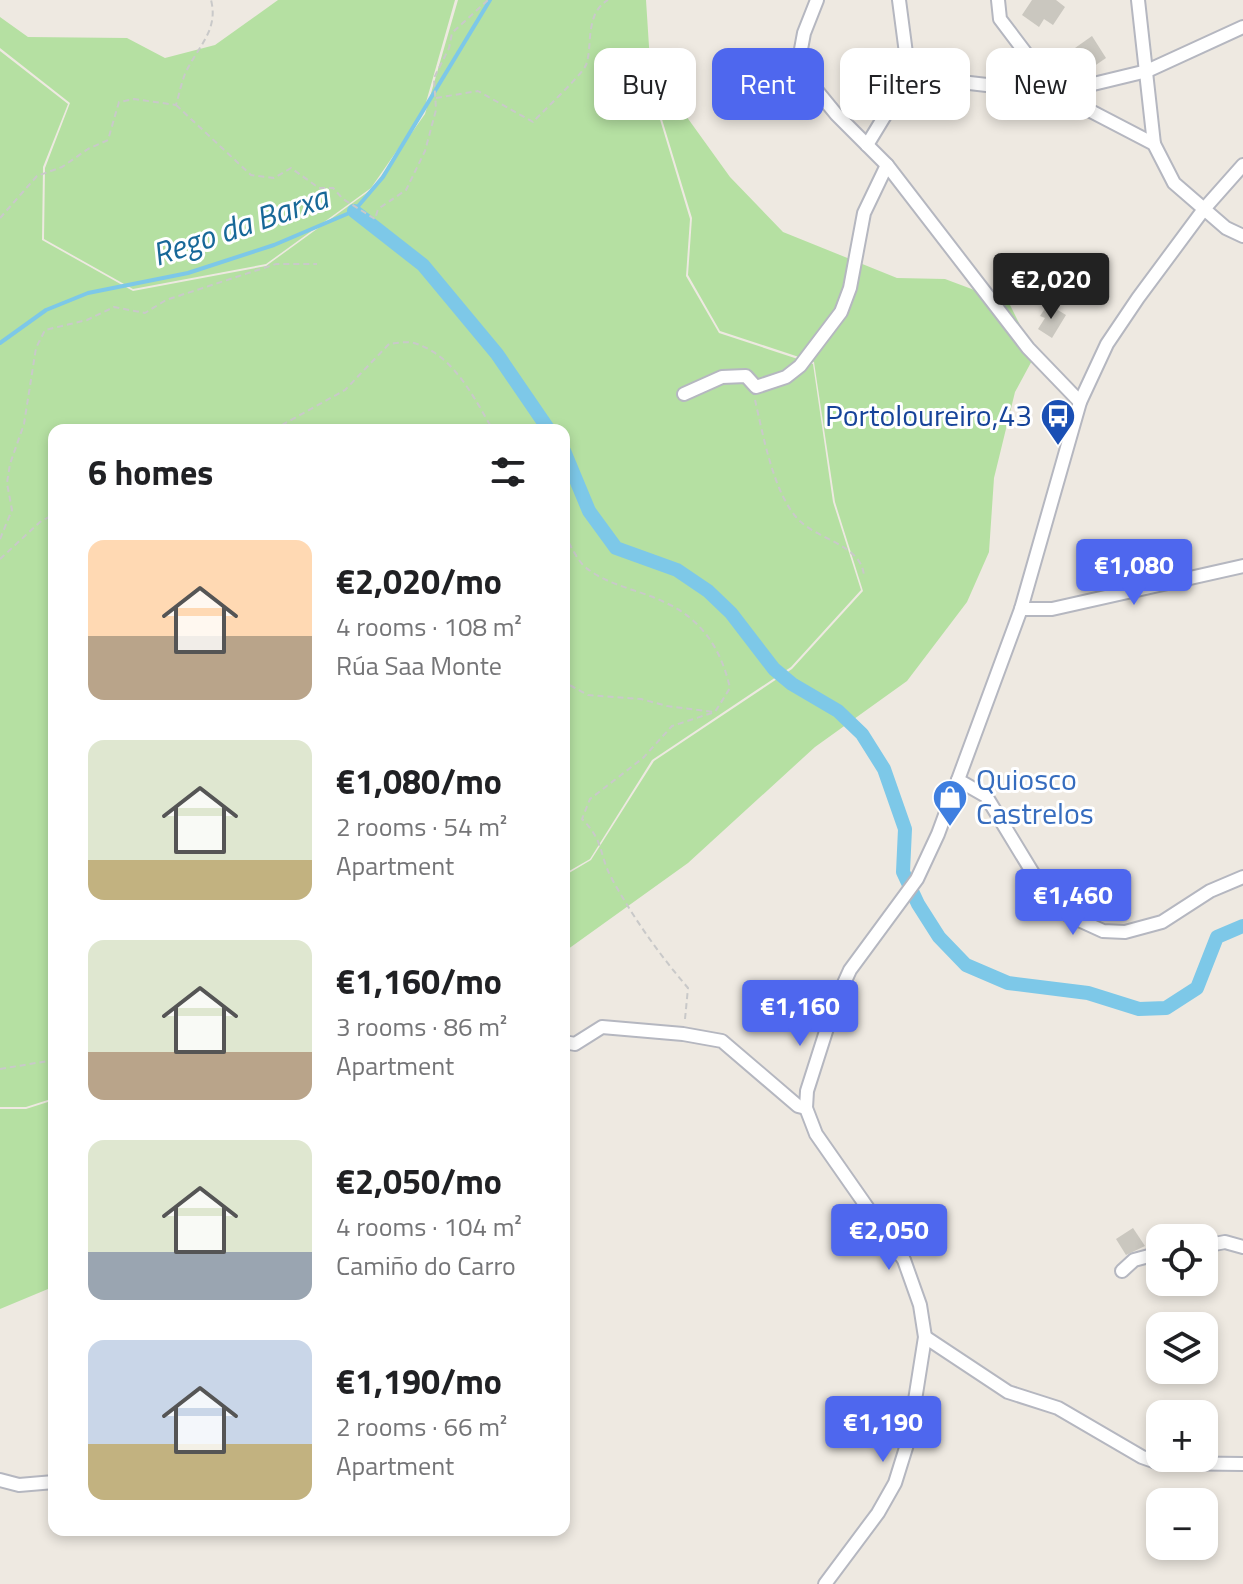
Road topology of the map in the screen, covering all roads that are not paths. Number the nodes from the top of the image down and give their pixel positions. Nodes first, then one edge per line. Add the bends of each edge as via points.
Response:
1 (817, 0) edge
2 (899, 0) edge
3 (998, 0) edge
4 (1138, 0) edge
5 (1243, 27) edge
6 (905, 48) edge
7 (1022, 48) edge
8 (1147, 71) junction
9 (1096, 83) edge
10 (1096, 114) edge
11 (882, 120) edge
12 (1154, 144) junction
13 (867, 145) junction
14 (887, 165) junction
15 (1243, 165) edge
16 (1204, 209) junction
17 (1243, 236) edge
18 (684, 394) dead end
19 (1080, 402) junction
20 (1243, 566) edge
21 (1021, 609) junction
22 (958, 780) junction
23 (1243, 877) edge
24 (570, 1043) edge
25 (806, 1108) junction
26 (1218, 1243) edge
27 (1243, 1247) edge
28 (1146, 1257) edge
29 (1122, 1271) dead end
30 (925, 1337) junction
31 (1243, 1464) edge
32 (0, 1480) edge
33 (48, 1483) edge
34 (825, 1584) edge

1 - 13 street via 804,33 800,70
2 - 6 street
3 - 7 street via 1000,19
4 - 8 street
5 - 8 street
8 - 9 street
8 - 12 street
10 - 12 street
11 - 13 street
12 - 16 street via 1174,183
13 - 14 street
14 - 18 street via 864,213 841,312 815,350 786,377 756,387 746,376 722,377
14 - 19 street via 1028,348
15 - 16 street
16 - 17 street
16 - 19 street via 1107,344
19 - 21 street
20 - 21 street via 1052,609
21 - 22 street
22 - 23 street via 986,796 1045,893 1068,915 1103,931 1125,932 1162,922
22 - 25 street via 917,879 850,970 816,1058
24 - 25 street via 602,1027 722,1041
25 - 30 street via 816,1134 904,1260
26 - 27 street
28 - 29 street
30 - 31 street via 1008,1392 1058,1408 1142,1457 1159,1463
30 - 34 street via 909,1438 895,1483
32 - 33 street

